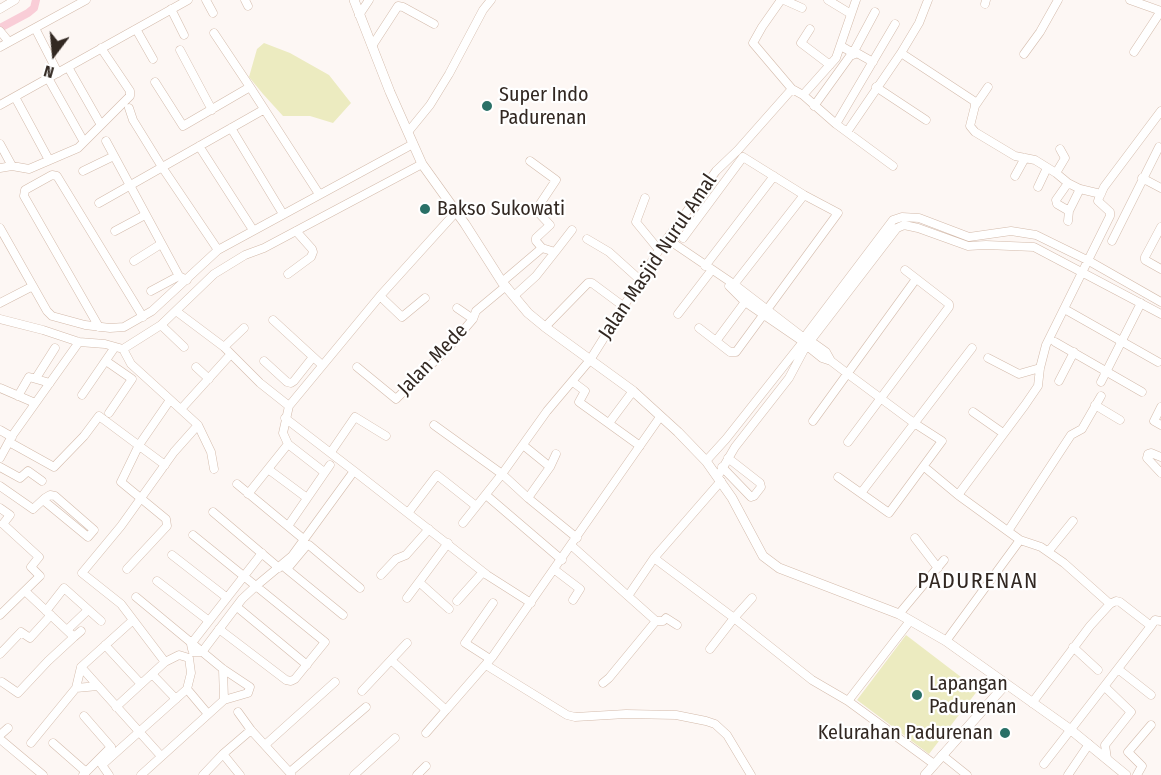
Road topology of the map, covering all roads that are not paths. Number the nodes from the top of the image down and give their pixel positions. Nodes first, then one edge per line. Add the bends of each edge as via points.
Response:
1 (15, 0) edge
2 (86, 0) edge
3 (188, 0) edge
4 (206, 0) edge
5 (354, 0) edge
6 (369, 0) edge
7 (491, 0) edge
8 (828, 0) edge
9 (856, 0) edge
10 (928, 0) edge
11 (1058, 0) edge
12 (1130, 0) edge
13 (779, 1) edge
14 (802, 8) dead end
15 (0, 9) edge
16 (171, 9) junction
17 (875, 12) dead end
18 (213, 13) dead end
19 (851, 14) junction
20 (359, 15) junction
21 (434, 24) dead end
22 (896, 24) dead end
23 (35, 28) junction
24 (136, 29) junction
25 (810, 29) dead end
26 (214, 33) dead end
27 (184, 35) dead end
28 (4, 36) edge
29 (372, 46) junction
30 (841, 46) junction
31 (0, 47) edge
32 (101, 48) junction
33 (180, 50) dead end
34 (1134, 52) dead end
35 (854, 53) junction
36 (901, 53) junction
37 (1024, 54) dead end
38 (153, 59) dead end
39 (873, 62) junction
40 (830, 65) junction
41 (68, 67) junction
42 (58, 73) junction
43 (48, 78) junction
44 (155, 82) dead end
45 (250, 87) junction
46 (876, 87) junction
47 (988, 87) dead end
48 (792, 89) junction
49 (803, 94) junction
50 (15, 97) junction
51 (0, 105) edge
52 (814, 106) junction
53 (975, 106) junction
54 (129, 108) dead end
55 (212, 110) junction
56 (263, 110) junction
57 (1161, 111) edge
58 (926, 120) dead end
59 (836, 124) junction
60 (101, 125) junction
61 (231, 128) junction
62 (408, 132) junction
63 (847, 132) junction
64 (106, 141) dead end
65 (84, 142) junction
66 (0, 144) edge
67 (413, 144) junction
68 (199, 146) junction
69 (1159, 147) dead end
70 (1059, 149) dead end
71 (114, 156) junction
72 (1025, 158) junction
73 (49, 160) junction
74 (530, 161) dead end
75 (422, 165) junction
76 (12, 166) junction
77 (893, 166) dead end
78 (162, 167) junction
79 (0, 168) edge
80 (1047, 168) junction
81 (83, 171) dead end
82 (1056, 173) junction
83 (774, 176) junction
84 (1015, 176) dead end
85 (1142, 178) junction
86 (1068, 183) junction
87 (129, 186) junction
88 (1038, 187) dead end
89 (1161, 188) edge
90 (1080, 189) junction
91 (1101, 194) junction
92 (319, 195) junction
93 (804, 195) junction
94 (645, 198) dead end
95 (99, 203) dead end
96 (1069, 211) junction
97 (456, 213) junction
98 (283, 214) junction
99 (146, 215) junction
100 (1068, 221) dead end
101 (1161, 227) edge
102 (0, 228) edge
103 (253, 230) junction
104 (572, 230) dead end
105 (115, 231) dead end
106 (296, 231) junction
107 (969, 237) junction
108 (683, 238) dead end
109 (587, 239) dead end
110 (1112, 241) dead end
111 (161, 244) junction
112 (676, 245) dead end
113 (968, 246) junction
114 (542, 248) junction
115 (218, 250) junction
116 (659, 250) junction
117 (555, 252) junction
118 (134, 261) dead end
119 (1089, 261) junction
120 (708, 268) junction
121 (1161, 269) edge
122 (905, 270) dead end
123 (1083, 273) junction
124 (288, 274) dead end
125 (179, 276) junction
126 (639, 279) junction
127 (916, 279) junction
128 (187, 280) junction
129 (504, 284) junction
130 (731, 285) junction
131 (33, 286) junction
132 (151, 291) dead end
133 (380, 296) junction
134 (514, 296) junction
135 (425, 298) dead end
136 (745, 302) junction
137 (1161, 302) edge
138 (0, 303) edge
139 (1141, 303) junction
140 (623, 306) junction
141 (457, 308) dead end
142 (1068, 310) dead end
143 (176, 311) junction
144 (765, 312) junction
145 (678, 314) dead end
146 (1161, 314) edge
147 (143, 317) junction
148 (473, 319) junction
149 (273, 320) dead end
150 (1, 322) edge
151 (161, 326) junction
152 (99, 327) junction
153 (545, 327) junction
154 (244, 328) dead end
155 (699, 328) dead end
156 (717, 341) junction
157 (1122, 341) junction
158 (78, 342) junction
159 (806, 342) junction
160 (1055, 342) dead end
161 (224, 347) junction
162 (55, 348) dead end
163 (119, 348) junction
164 (184, 348) dead end
165 (972, 348) dead end
166 (1074, 352) junction
167 (230, 355) junction
168 (313, 357) junction
169 (988, 358) dead end
170 (590, 360) junction
171 (106, 361) junction
172 (264, 361) dead end
173 (1158, 362) dead end
174 (322, 365) junction
175 (196, 367) dead end
176 (357, 367) dead end
177 (1040, 368) junction
178 (1107, 371) junction
179 (848, 374) junction
180 (36, 378) junction
181 (209, 379) junction
182 (1059, 381) dead end
183 (573, 382) junction
184 (1101, 382) dead end
185 (50, 383) junction
186 (0, 388) edge
187 (633, 391) junction
188 (1143, 392) dead end
189 (82, 395) dead end
190 (18, 396) junction
191 (1101, 396) dead end
192 (881, 398) junction
193 (170, 400) junction
194 (35, 403) junction
195 (1095, 405) junction
196 (289, 406) junction
197 (1161, 407) edge
198 (182, 408) junction
199 (973, 412) dead end
200 (109, 413) dead end
201 (660, 417) junction
202 (285, 418) junction
203 (1120, 420) dead end
204 (813, 422) dead end
205 (609, 423) junction
206 (914, 423) junction
207 (198, 425) junction
208 (435, 425) dead end
209 (1161, 425) edge
210 (0, 430) edge
211 (1003, 433) junction
212 (386, 436) dead end
213 (726, 439) junction
214 (10, 440) junction
215 (848, 442) dead end
216 (288, 444) junction
217 (139, 445) junction
218 (523, 445) junction
219 (640, 446) junction
220 (735, 447) junction
221 (331, 452) junction
222 (556, 454) dead end
223 (1161, 457) edge
224 (0, 458) edge
225 (728, 458) junction
226 (706, 461) junction
227 (165, 465) junction
228 (0, 467) edge
229 (550, 467) junction
230 (739, 467) junction
231 (214, 469) dead end
232 (268, 469) junction
233 (928, 470) dead end
234 (354, 471) junction
235 (1161, 473) edge
236 (502, 474) junction
237 (720, 475) junction
238 (731, 477) junction
239 (838, 477) dead end
240 (42, 481) dead end
241 (237, 484) dead end
242 (0, 486) edge
243 (248, 494) junction
244 (861, 494) junction
245 (486, 495) junction
246 (958, 495) junction
247 (139, 498) junction
248 (307, 498) junction
249 (528, 498) junction
250 (43, 500) junction
251 (476, 506) junction
252 (0, 508) edge
253 (213, 512) dead end
254 (408, 513) junction
255 (1073, 521) dead end
256 (463, 523) dead end
257 (288, 526) junction
258 (429, 529) junction
259 (1008, 531) junction
260 (193, 535) dead end
261 (301, 537) dead end
262 (577, 538) junction
263 (915, 538) dead end
264 (1020, 540) junction
265 (448, 543) junction
266 (572, 546) junction
267 (1047, 552) junction
268 (262, 553) junction
269 (172, 555) dead end
270 (654, 558) junction
271 (562, 560) junction
272 (944, 560) dead end
273 (283, 567) junction
274 (938, 568) junction
275 (127, 569) dead end
276 (556, 569) junction
277 (483, 572) junction
278 (381, 575) dead end
279 (244, 576) junction
280 (576, 580) dead end
281 (157, 581) dead end
282 (419, 582) junction
283 (256, 586) junction
284 (360, 588) dead end
285 (25, 591) junction
286 (628, 596) junction
287 (136, 597) dead end
288 (226, 597) junction
289 (407, 598) dead end
290 (752, 598) dead end
291 (573, 600) dead end
292 (457, 601) dead end
293 (493, 603) dead end
294 (531, 603) junction
295 (1110, 604) junction
296 (237, 607) junction
297 (449, 609) dead end
298 (88, 610) junction
299 (48, 613) junction
300 (899, 614) junction
301 (0, 615) edge
302 (343, 615) dead end
303 (734, 618) junction
304 (101, 621) dead end
305 (132, 621) junction
306 (209, 621) junction
307 (656, 621) junction
308 (910, 621) junction
309 (1161, 621) edge
310 (677, 625) dead end
311 (1151, 626) junction
312 (219, 629) junction
313 (67, 630) junction
314 (81, 631) dead end
315 (74, 637) junction
316 (946, 641) junction
317 (407, 643) dead end
318 (191, 644) junction
319 (105, 645) junction
320 (1073, 647) junction
321 (710, 649) dead end
322 (0, 654) edge
323 (195, 654) junction
324 (391, 660) junction
325 (165, 662) junction
326 (488, 662) junction
327 (307, 664) junction
328 (81, 667) junction
329 (224, 669) junction
330 (1118, 669) junction
331 (1098, 670) dead end
332 (152, 674) junction
333 (0, 682) edge
334 (335, 682) dead end
335 (603, 683) dead end
336 (141, 684) junction
337 (1006, 684) junction
338 (98, 686) junction
339 (1105, 687) junction
340 (76, 688) junction
341 (187, 689) junction
342 (362, 692) dead end
343 (1150, 695) dead end
344 (176, 699) junction
345 (224, 700) junction
346 (848, 701) junction
347 (1032, 703) junction
348 (366, 706) dead end
349 (116, 707) junction
350 (446, 710) junction
351 (238, 712) dead end
352 (208, 714) junction
353 (84, 716) dead end
354 (1151, 725) dead end
355 (8, 728) dead end
356 (251, 730) junction
357 (1071, 730) junction
358 (139, 732) junction
359 (426, 733) dead end
360 (0, 737) edge
361 (395, 738) dead end
362 (31, 743) dead end
363 (54, 743) dead end
364 (1089, 744) junction
365 (265, 745) junction
366 (223, 754) junction
367 (942, 755) junction
368 (161, 756) junction
369 (1107, 759) junction
370 (934, 764) junction
371 (1044, 764) dead end
372 (426, 766) dead end
373 (85, 773) edge
374 (291, 773) edge
375 (43, 775) edge
376 (109, 775) edge
377 (141, 775) edge
378 (203, 775) edge
379 (240, 775) edge
380 (354, 775) edge
381 (417, 775) edge
382 (751, 775) edge
383 (926, 775) edge
384 (967, 775) edge
385 (1068, 775) edge
386 (1126, 775) edge
387 (1137, 775) edge

1 - 15 street
2 - 23 street
3 - 16 street
4 - 18 street
5 - 20 main road
6 - 20 street
7 - 62 street via 430,105
8 - 19 street
9 - 19 street
10 - 36 street
11 - 37 street
12 - 34 street via 1161,11
13 - 14 street
13 - 48 street via 753,43
16 - 24 street
16 - 27 street
17 - 35 street
19 - 30 street
20 - 29 main road
21 - 29 street via 398,6
22 - 39 street
23 - 28 street
23 - 42 street
24 - 32 street
24 - 38 street
25 - 40 street via 801,43
26 - 45 street
28 - 31 street
29 - 62 main road
30 - 35 street
30 - 40 street
32 - 41 street
32 - 60 street via 130,91 130,96
33 - 55 street
35 - 39 street
35 - 52 street
36 - 46 street
36 - 53 street via 974,101
39 - 59 street
40 - 49 street
41 - 42 street
41 - 60 street
42 - 43 street
43 - 50 street
43 - 65 street
44 - 55 street via 182,126
45 - 55 street
45 - 56 street
46 - 58 street
46 - 63 street
47 - 53 street
48 - 49 street
48 - 116 street, Jalan Masjid Nurul Amal via 716,171
49 - 52 street
50 - 51 street
50 - 73 street
52 - 59 street
53 - 72 street via 970,126 975,132
54 - 78 street
56 - 61 street
56 - 92 street
57 - 91 street
59 - 63 street
60 - 65 street
61 - 68 street
61 - 98 street
62 - 67 main road
63 - 77 street
64 - 71 street
65 - 73 street
66 - 76 street
67 - 75 main road
67 - 92 street
68 - 78 street
68 - 103 street
69 - 85 street
70 - 82 street via 1065,158
71 - 81 street
71 - 87 street
72 - 80 street
72 - 84 street
73 - 76 street via 29,169
74 - 114 street via 556,180 536,210 550,224 536,238
75 - 97 main road
75 - 106 street
76 - 79 street
78 - 87 street
78 - 115 street
80 - 82 street
80 - 88 street
82 - 86 street
83 - 93 street
83 - 108 street via 743,157
83 - 120 street
85 - 89 street
85 - 110 street
86 - 90 street
86 - 96 street via 1056,200
87 - 95 street
87 - 99 street
90 - 91 street
90 - 96 street
91 - 119 street via 1098,201 1110,216
92 - 98 street
93 - 130 street
93 - 144 street via 838,214
94 - 116 street via 636,222
96 - 100 street
97 - 129 main road
97 - 133 street
98 - 103 street
99 - 105 street
99 - 111 street
101 - 121 street via 1145,260
102 - 131 street
103 - 115 street
104 - 117 street
106 - 124 street via 313,252
106 - 143 street via 214,274
107 - 113 street
107 - 119 street via 1011,231 1029,234
107 - 159 street via 920,218 893,220
109 - 126 street via 609,252
111 - 118 street
111 - 125 street
112 - 120 street
113 - 123 street via 1028,246
113 - 159 street via 918,228 897,228
114 - 117 street
114 - 129 street, Jalan Mede
115 - 128 street
116 - 126 street, Jalan Masjid Nurul Amal
117 - 134 street
119 - 123 street
119 - 137 street
120 - 130 street
120 - 145 street
122 - 127 street
123 - 139 street
123 - 177 street via 1046,345
125 - 128 street
125 - 132 street
126 - 140 street, Jalan Masjid Nurul Amal
127 - 179 street
127 - 192 street via 949,307
128 - 147 street
129 - 134 main road
129 - 148 street, Jalan Mede via 476,311
130 - 136 street
130 - 144 street
131 - 138 street
131 - 152 street via 51,316
133 - 135 street via 402,317
133 - 174 street
134 - 153 main road
136 - 144 street
136 - 156 street
139 - 146 street
139 - 157 street
140 - 153 street via 588,283
140 - 170 street, Jalan Masjid Nurul Amal
141 - 148 street
142 - 157 street
143 - 151 street
143 - 161 street
144 - 156 street via 733,353
144 - 159 street
147 - 152 street via 124,327
147 - 152 street via 57,176 52,175 25,190 24,196
148 - 176 street, Jalan Mede via 396,399
149 - 168 street
150 - 158 street
151 - 163 street
151 - 164 street
153 - 170 main road
154 - 161 street
155 - 156 street
157 - 173 street
157 - 178 street
158 - 163 street
158 - 185 street
159 - 179 street
159 - 213 street
159 - 220 street via 789,378
160 - 166 street
161 - 167 street
162 - 180 street
163 - 171 street
163 - 193 street via 130,364
165 - 206 street
166 - 178 street
166 - 182 street
167 - 181 street
167 - 196 street
168 - 172 street via 291,383
168 - 174 street
169 - 177 street via 1019,374
170 - 183 street, Jalan Masjid Nurul Amal
170 - 187 main road
171 - 189 street
171 - 200 street via 132,379
174 - 196 street
175 - 181 street
177 - 211 street via 1038,386
178 - 184 street
178 - 188 street
179 - 192 street
179 - 204 street
180 - 185 street
180 - 190 street via 29,377
181 - 198 street
183 - 205 street via 585,391 579,402
183 - 218 street, Jalan Masjid Nurul Amal
185 - 194 street
186 - 190 street
187 - 201 main road
187 - 205 street
190 - 194 street
191 - 195 street
192 - 206 street
192 - 215 street
193 - 198 street
193 - 217 street
194 - 214 street
195 - 203 street
195 - 259 street
196 - 202 street
197 - 209 street via 1154,421
198 - 207 street
199 - 211 street
201 - 219 street
201 - 226 main road
202 - 216 street via 283,433
202 - 221 street
205 - 219 street
206 - 244 street
206 - 244 street via 942,441 923,468 889,513
207 - 227 street
207 - 231 street
208 - 236 street
210 - 214 street
211 - 246 street
212 - 221 street via 355,417
213 - 220 street
213 - 226 street
214 - 217 street via 54,467 99,416
214 - 224 street
216 - 232 street
216 - 248 street via 327,469
217 - 227 street
217 - 247 street via 121,482
218 - 229 street
218 - 236 street, Jalan Masjid Nurul Amal
219 - 262 street
220 - 225 street
221 - 234 street
222 - 229 street
223 - 235 street via 1150,453 1147,458
225 - 230 street
225 - 237 street
226 - 237 main road
227 - 247 street
228 - 240 street via 20,478 28,471
229 - 249 street
230 - 238 street
230 - 238 street via 761,485 754,496
232 - 243 street
232 - 248 street
233 - 246 street
234 - 254 street
234 - 273 street
236 - 245 street, Jalan Masjid Nurul Amal
236 - 249 street
237 - 238 street
237 - 270 street
237 - 300 main road via 771,564
239 - 244 street
241 - 243 street
242 - 250 street via 33,509
243 - 257 street
245 - 251 street, Jalan Masjid Nurul Amal
245 - 271 street
246 - 259 street
247 - 275 street via 166,519 167,526
247 - 305 street via 82,573 121,604
248 - 257 street
249 - 262 street
250 - 250 street via 55,496 94,530 88,537
251 - 254 street via 437,475
251 - 256 street, Jalan Masjid Nurul Amal
252 - 285 street via 10,515 3,524 39,557 31,567 40,576
253 - 268 street
254 - 258 street
255 - 267 street
257 - 261 street
258 - 265 street
258 - 278 street
259 - 264 street
260 - 279 street
262 - 266 street
263 - 274 street
264 - 267 street
264 - 316 street
265 - 277 street
265 - 282 street
266 - 271 street
266 - 286 street
267 - 295 street
268 - 273 street
268 - 279 street
269 - 288 street
270 - 286 street
270 - 303 street
271 - 276 street
272 - 274 street
273 - 283 street
273 - 284 street via 309,545
273 - 302 street
274 - 300 street
276 - 280 street
276 - 291 street via 580,589
276 - 294 street
277 - 292 street
277 - 294 street
279 - 283 street
279 - 288 street
281 - 306 street
282 - 289 street
282 - 297 street
283 - 296 street
283 - 327 street via 323,639 324,645
285 - 299 street
285 - 301 street
286 - 307 street
287 - 318 street
288 - 306 street
290 - 303 street
293 - 326 street via 465,643
294 - 326 street
295 - 311 street via 1120,603
295 - 320 street
296 - 312 street
296 - 327 street
298 - 299 street via 64,588
298 - 304 street
298 - 313 street
299 - 313 street
299 - 322 street via 30,638 21,632
300 - 308 main road
303 - 321 street
303 - 346 street via 812,680
305 - 319 street
305 - 325 street
306 - 318 street
307 - 310 street via 666,618
307 - 335 street
308 - 316 main road
308 - 346 street
309 - 311 street via 1155,620
311 - 330 street
312 - 323 street
312 - 327 street via 286,680 295,679
313 - 315 street
314 - 315 street
315 - 333 street via 18,693
316 - 337 main road
317 - 324 street
318 - 323 street
319 - 328 street
319 - 336 street
320 - 331 street
320 - 347 street
323 - 325 street via 179,655
323 - 329 street
323 - 341 street
324 - 342 street
324 - 350 street
325 - 332 street
326 - 350 street
326 - 382 street via 567,715 676,715 715,724 727,735
328 - 338 street
328 - 340 street
329 - 345 street
329 - 345 street via 250,690
330 - 339 street
330 - 343 street
332 - 336 street
332 - 344 street
334 - 365 street
336 - 349 street
337 - 347 main road
337 - 367 main road
338 - 340 street
338 - 349 street
339 - 357 street
339 - 369 street via 1131,712 1106,744
340 - 362 street
341 - 344 street
341 - 352 street
344 - 358 street
345 - 352 street
346 - 370 street
347 - 357 main road
348 - 374 street
349 - 358 street
350 - 359 street
351 - 356 street
352 - 368 street
353 - 373 street via 111,747
354 - 387 street via 1128,752 1142,766
355 - 360 street
356 - 365 street
356 - 366 street
357 - 364 main road
357 - 371 street
358 - 368 street
358 - 376 street via 102,765
360 - 375 street
361 - 380 street
363 - 373 street
364 - 369 main road
364 - 385 street
365 - 374 street
366 - 378 street
366 - 379 street
367 - 370 main road
367 - 384 street
368 - 377 street
369 - 386 main road
370 - 383 main road
372 - 381 street

